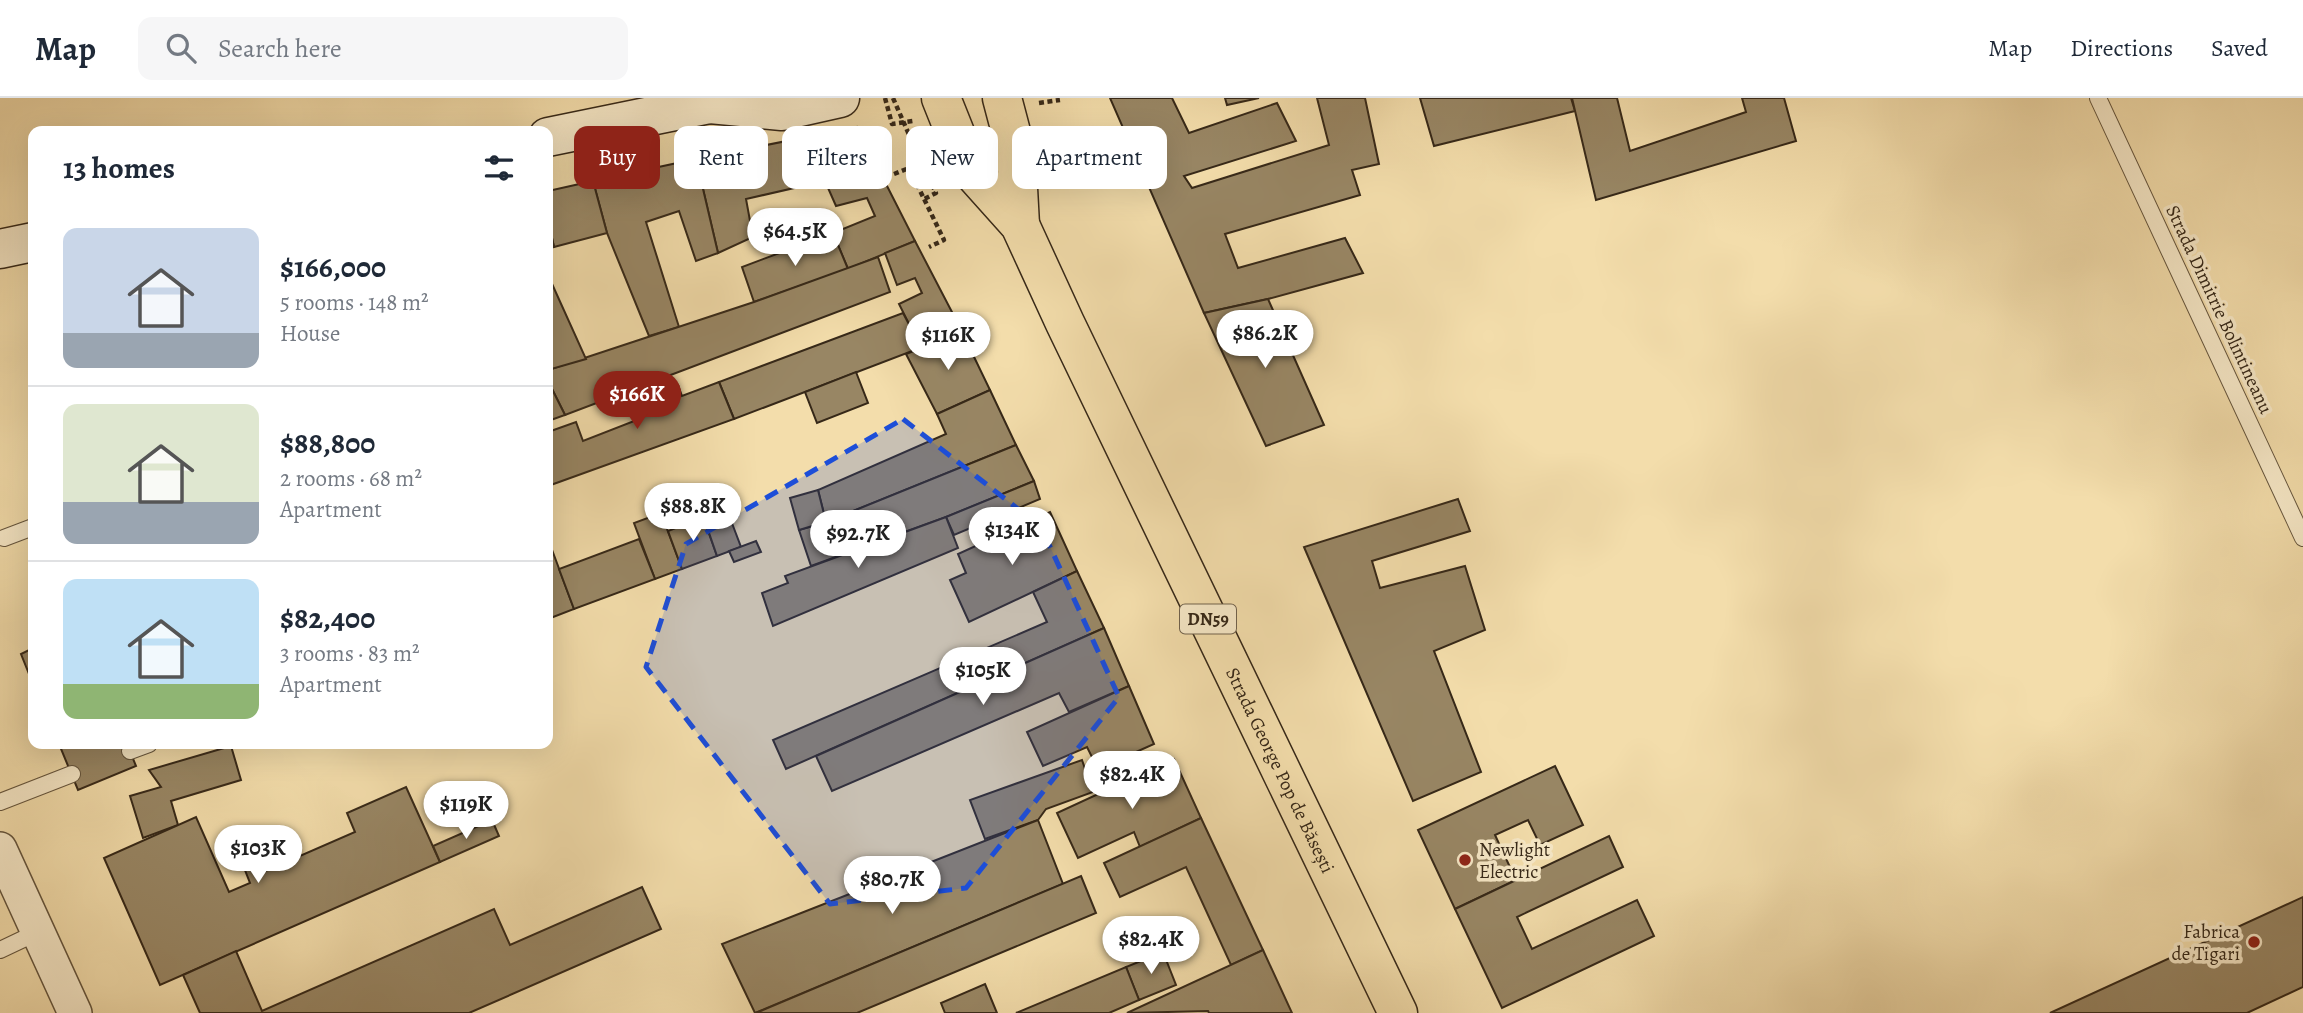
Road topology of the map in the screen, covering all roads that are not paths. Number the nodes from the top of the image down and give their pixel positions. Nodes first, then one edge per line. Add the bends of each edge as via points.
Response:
1 (840, 98) edge
2 (941, 98) edge
3 (1002, 98) edge
4 (2098, 98) edge
5 (695, 103) edge
6 (553, 136) edge
7 (1020, 225) junction
8 (28, 243) edge
9 (0, 249) edge
10 (28, 529) edge
11 (4, 538) dead end
12 (2303, 538) edge
13 (135, 749) edge
14 (130, 751) dead end
15 (72, 774) dead end
16 (0, 802) edge
17 (0, 849) edge
18 (38, 932) junction
19 (0, 950) edge
20 (75, 1013) edge
21 (1398, 1013) edge

1 - 5 main road via 782,111
2 - 7 main road, Strada George Pop de Băsești / DN59 via 969,168
3 - 7 main road, Strada George Pop de Băsești / DN59 via 1016,151
4 - 12 lane, Strada Dimitrie Bolintineanu
5 - 6 main road
7 - 21 main road, Strada George Pop de Băsești / DN59
8 - 9 main road
10 - 11 lane
13 - 14 lane
15 - 16 lane
17 - 18 street
18 - 19 lane
18 - 20 street

